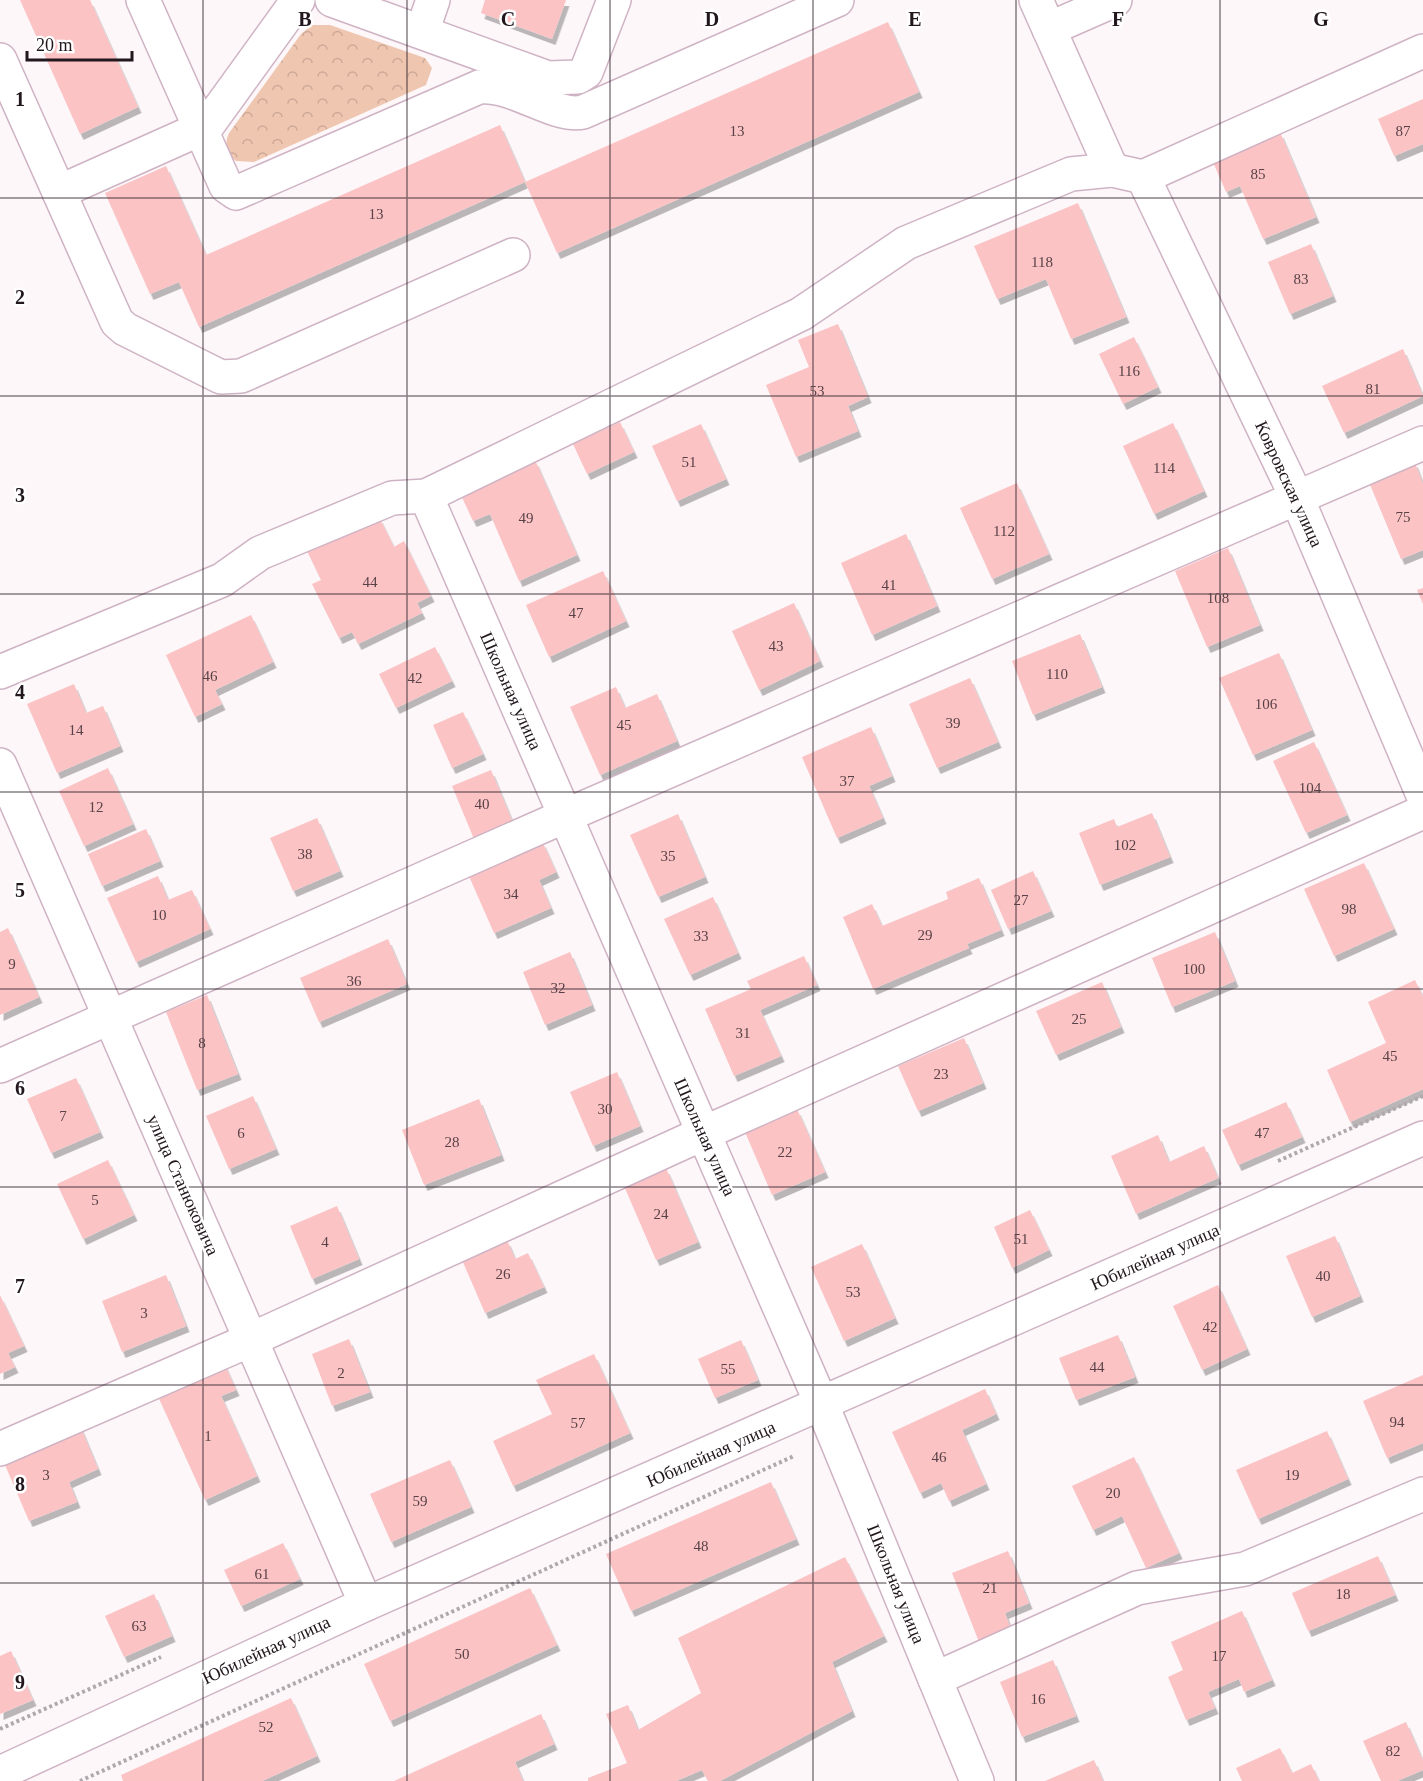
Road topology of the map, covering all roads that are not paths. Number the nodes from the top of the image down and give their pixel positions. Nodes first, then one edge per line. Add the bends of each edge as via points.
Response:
1 (143, 0) edge
2 (298, 0) edge
3 (332, 0) edge
4 (433, 0) edge
5 (614, 0) edge
6 (837, 0) edge
7 (1115, 0) edge
8 (1043, 14) edge
9 (422, 32) junction
10 (1423, 51) edge
11 (0, 60) edge
12 (201, 131) junction
13 (1112, 170) junction
14 (1143, 177) junction
15 (59, 192) junction
16 (513, 255) dead end
17 (1423, 443) edge
18 (426, 496) junction
19 (1297, 498) junction
20 (0, 672) edge
21 (0, 765) edge
22 (1423, 795) edge
23 (1423, 812) edge
24 (566, 816) junction
25 (110, 1017) junction
26 (0, 1066) edge
27 (704, 1133) junction
28 (1423, 1138) edge
29 (250, 1340) junction
30 (822, 1405) junction
31 (0, 1449) edge
32 (1423, 1494) edge
33 (366, 1604) junction
34 (935, 1679) junction
35 (0, 1773) edge
36 (977, 1781) edge

1 - 12 street
2 - 12 street
3 - 9 street
4 - 9 street
5 - 9 street via 590,65 578,77 548,78
6 - 12 street via 583,112 569,112 497,86 479,87 236,193 226,186
7 - 8 street
8 - 13 street
10 - 14 street
11 - 15 street
12 - 15 street
13 - 14 street
13 - 18 street via 1071,174 906,243 801,314
14 - 19 street, Ковровская улица
15 - 16 street via 117,321 221,377 241,376
17 - 19 street
18 - 20 street via 392,498 260,553 222,580
18 - 24 street, Школьная улица
19 - 22 street, Ковровская улица
19 - 24 street
21 - 25 street, улица Станюковича
23 - 27 street
24 - 25 street
24 - 27 street, Школьная улица
25 - 26 street
25 - 29 street, улица Станюковича
27 - 29 street
27 - 30 street, Школьная улица
28 - 30 street, Юбилейная улица
29 - 31 street
29 - 33 street, улица Станюковича
30 - 33 street, Юбилейная улица
30 - 34 street, Школьная улица
32 - 34 street via 1245,1569 1137,1588
33 - 35 street, Юбилейная улица
34 - 36 street, Школьная улица

